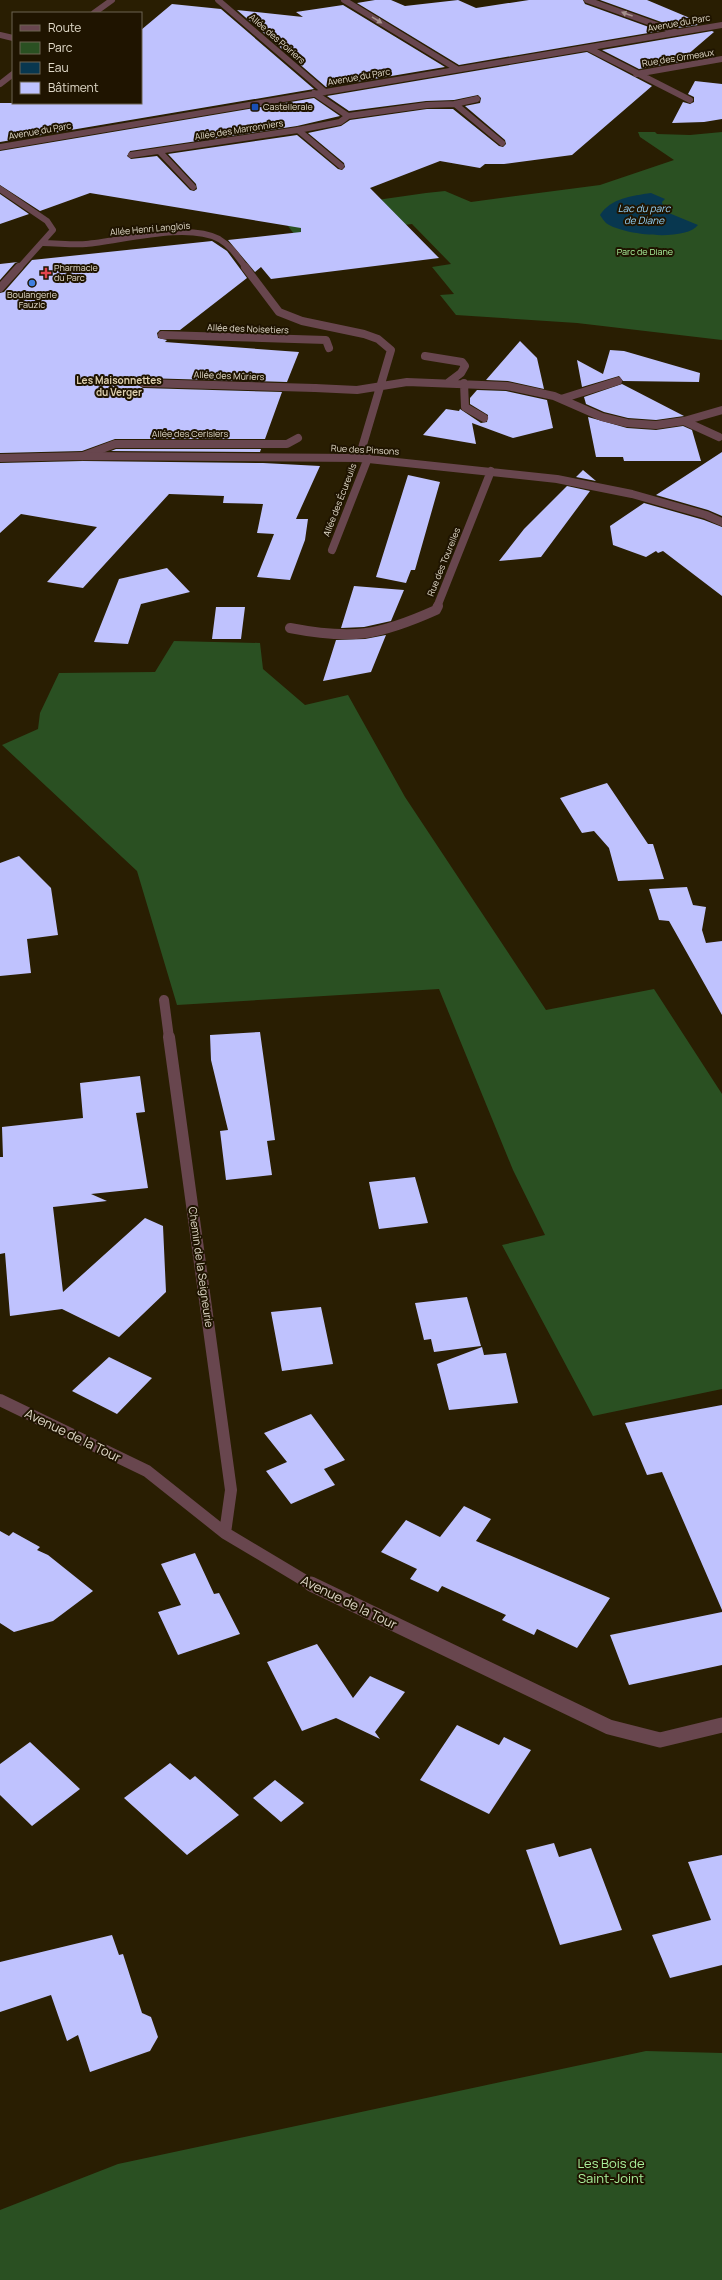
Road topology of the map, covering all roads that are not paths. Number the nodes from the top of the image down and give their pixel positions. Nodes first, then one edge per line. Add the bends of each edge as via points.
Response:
1 (112, 0) edge
2 (218, 0) edge
3 (344, 0) edge
4 (587, 0) edge
5 (95, 12) edge
6 (722, 25) edge
7 (677, 33) junction
8 (0, 35) edge
9 (12, 38) edge
10 (588, 48) junction
11 (722, 60) edge
12 (457, 69) junction
13 (636, 74) junction
14 (12, 75) edge
15 (0, 84) edge
16 (325, 92) junction
17 (314, 94) junction
18 (477, 99) dead end
19 (690, 100) dead end
20 (455, 104) junction
21 (348, 116) junction
22 (298, 130) junction
23 (502, 143) dead end
24 (0, 147) edge
25 (160, 152) junction
26 (131, 155) dead end
27 (341, 166) dead end
28 (193, 187) dead end
29 (0, 189) edge
30 (43, 243) junction
31 (0, 288) edge
32 (162, 335) dead end
33 (329, 348) dead end
34 (425, 356) dead end
35 (618, 381) dead end
36 (449, 382) junction
37 (143, 383) dead end
38 (464, 384) junction
39 (380, 387) junction
40 (562, 399) junction
41 (722, 410) edge
42 (484, 418) dead end
43 (684, 421) junction
44 (719, 437) dead end
45 (298, 438) dead end
46 (83, 456) junction
47 (0, 458) edge
48 (364, 458) junction
49 (491, 471) junction
50 (722, 522) edge
51 (332, 550) dead end
52 (290, 628) dead end
53 (164, 1000) dead end
54 (0, 1400) edge
55 (225, 1533) junction
56 (722, 1725) edge

1 - 5 street
2 - 16 street, Allée des Poiriers
3 -> 12 street
7 -> 4 street
6 - 7 street, Avenue du Parc
7 - 10 street, Avenue du Parc
8 - 9 street
10 - 12 street, Avenue du Parc
10 - 13 street, Rue des Ormeaux
11 - 13 street, Rue des Ormeaux
12 - 16 street, Avenue du Parc
13 - 19 street, Rue des Ormeaux
14 - 15 street
16 - 17 street, Avenue du Parc
17 - 21 street
17 - 24 street, Avenue du Parc
18 - 20 street, Allée des Marronniers
20 - 21 street, Allée des Marronniers via 427,105
20 - 23 street
21 - 22 street, Allée des Marronniers via 340,122
22 - 25 street, Allée des Marronniers
22 - 27 street
25 - 26 street, Allée des Marronniers
25 - 28 street
29 - 30 street via 47,221 54,230
30 - 31 street
30 - 39 street, Allée Henri Langlois via 85,244 185,233 220,239 226,242 240,259 279,312 290,318 377,338 390,350
32 - 33 street, Allée des Noisetiers via 326,340
34 - 36 street via 462,362 465,366 461,373
35 - 40 street
36 - 38 street, Allée des Mûriers
36 - 39 street, Allée des Mûriers via 407,382
37 - 39 street, Allée des Mûriers via 358,390
38 - 40 street, Allée des Mûriers via 507,386
38 - 42 street via 465,407
39 - 48 street, Allée Henri Langlois
40 - 43 street, Allée des Mûriers via 602,417 627,423 656,425
41 - 43 street, Allée des Mûriers
43 - 44 street
45 - 46 street, Allée des Cerisiers via 287,444 116,444
46 - 47 street, Rue des Pinsons
46 - 48 street, Rue des Pinsons
48 - 49 street, Rue des Pinsons
48 - 51 street, Allée des Écureuils
49 - 50 street, Rue des Pinsons via 557,479 632,494
49 - 52 street, Rue des Tourelles via 436,610 409,623 372,634 339,636
53 - 55 street, Chemin de la Seigneurie via 232,1490
54 - 55 street, Avenue de la Tour via 147,1472
55 - 56 street, Avenue de la Tour via 314,1587 609,1727 660,1740

